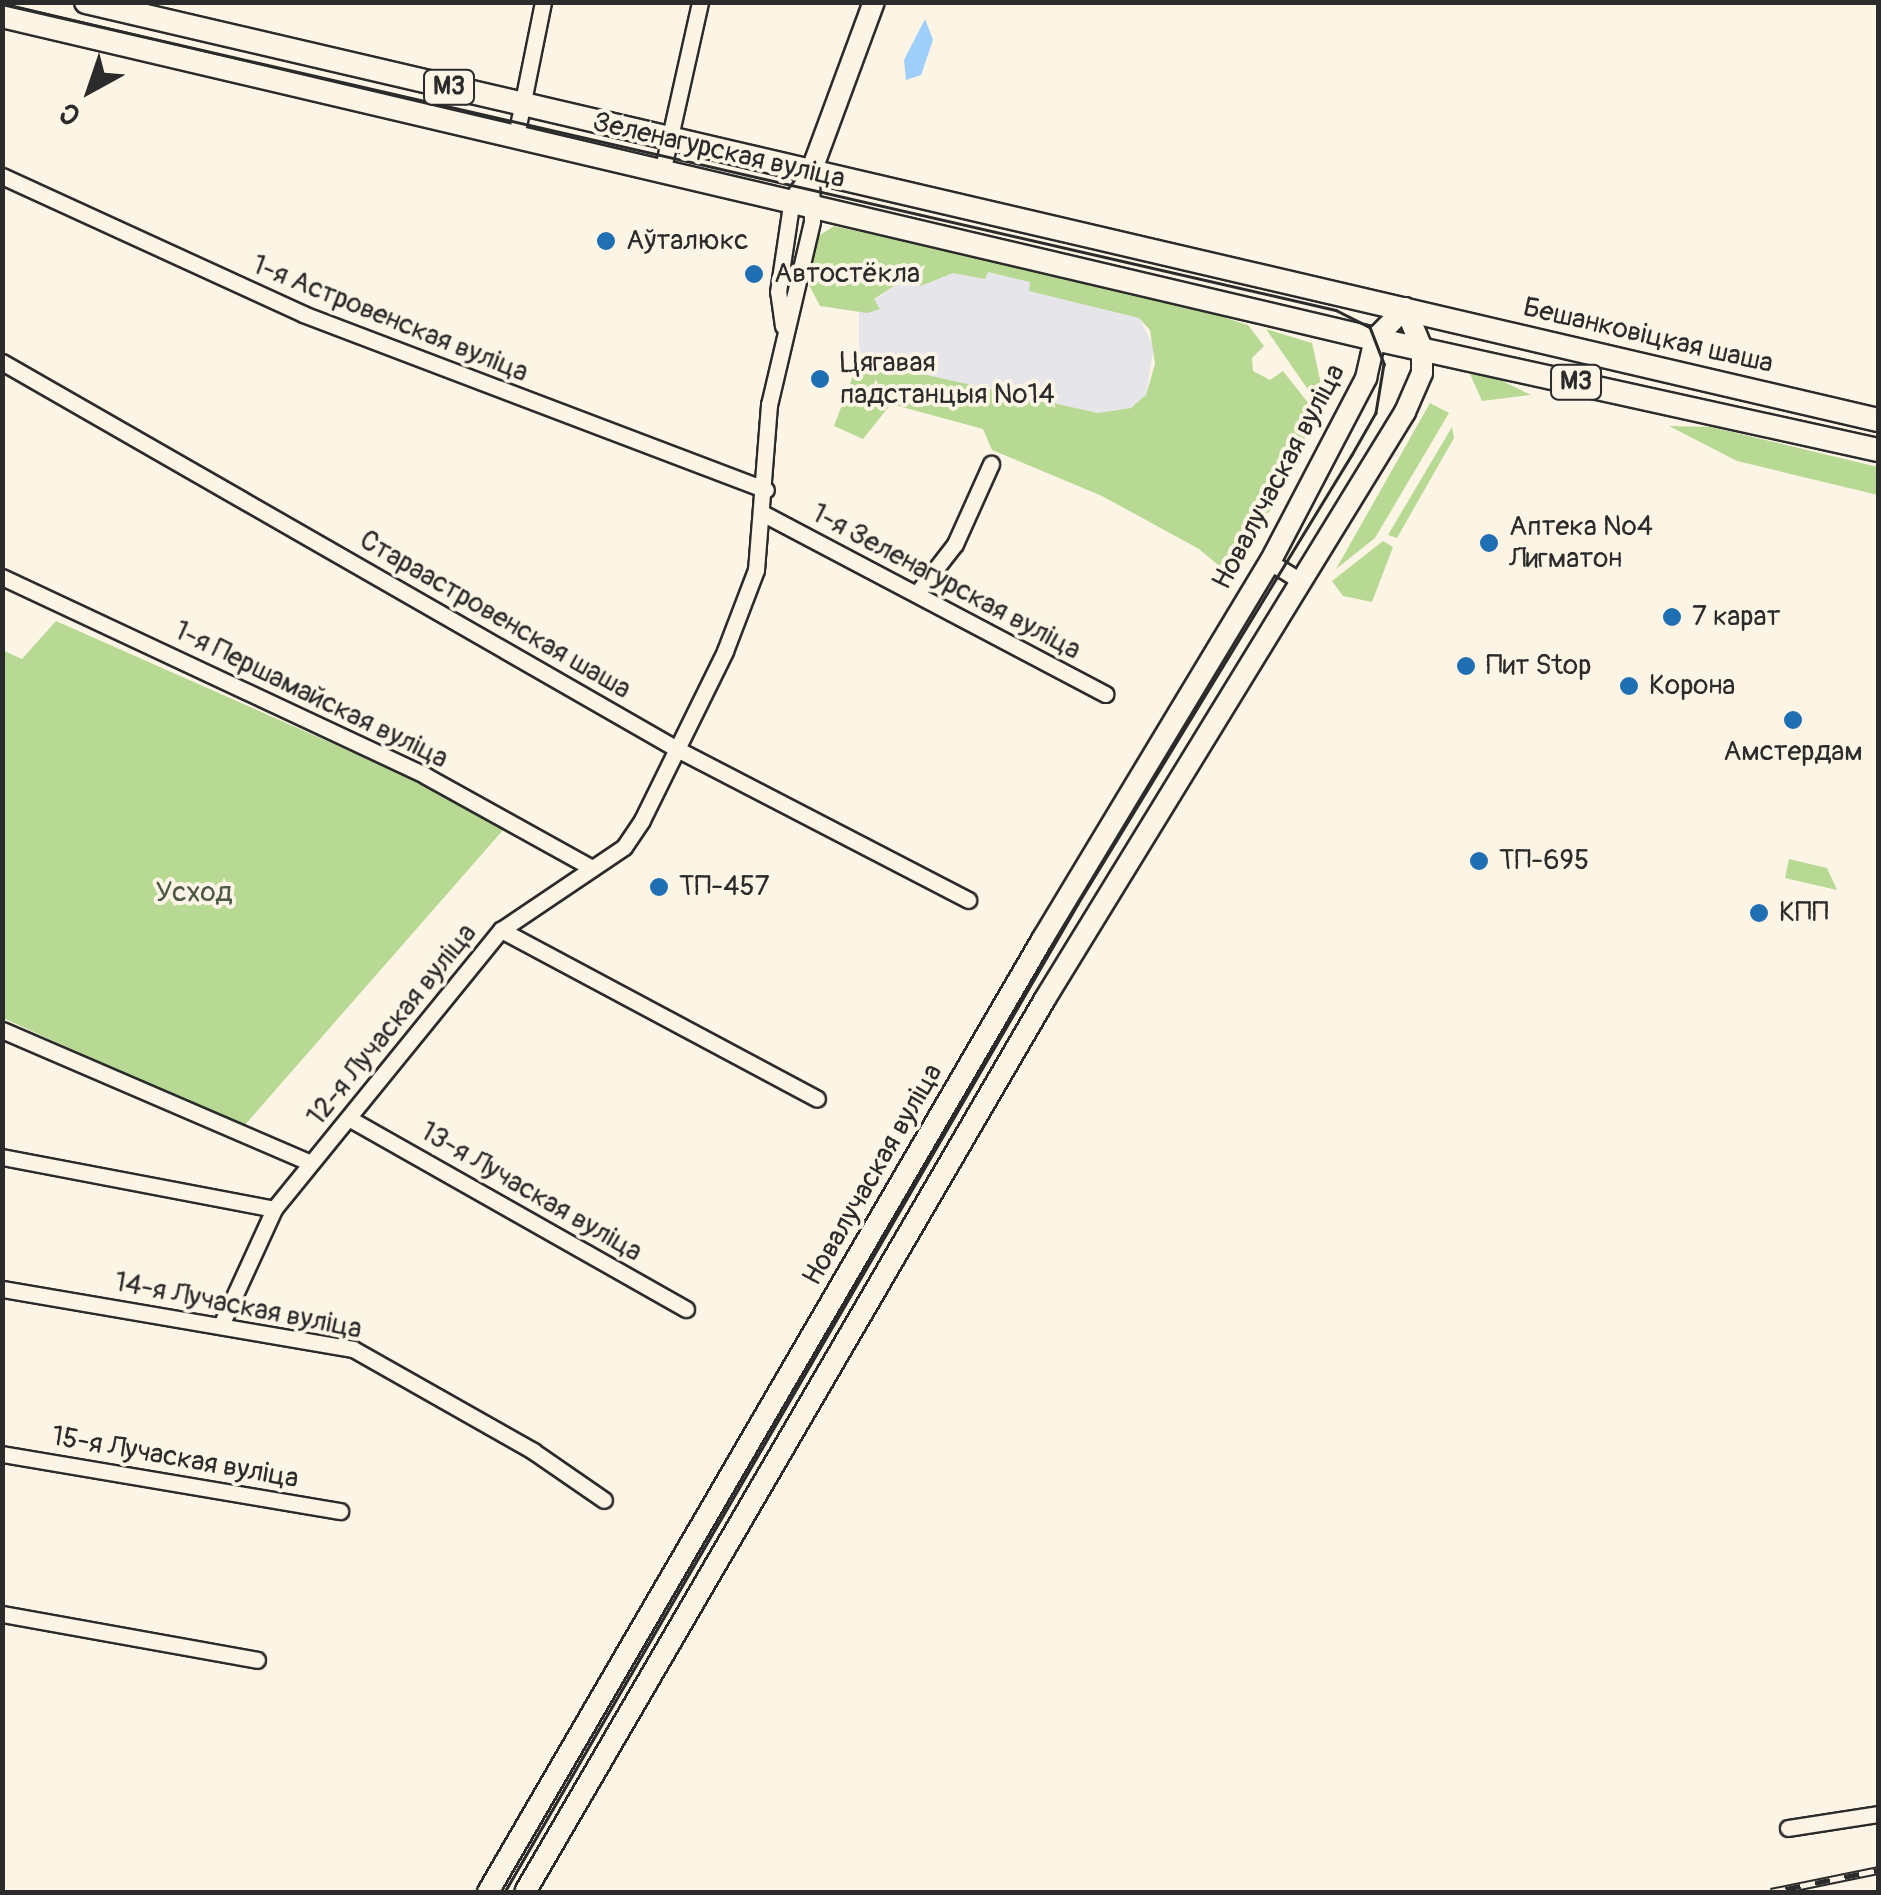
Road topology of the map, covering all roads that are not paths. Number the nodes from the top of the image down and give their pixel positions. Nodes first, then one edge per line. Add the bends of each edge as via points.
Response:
1 (86, 2) edge
2 (542, 2) edge
3 (700, 2) edge
4 (874, 2) edge
5 (124, 12) junction
6 (2, 16) edge
7 (118, 42) junction
8 (522, 104) junction
9 (612, 123) junction
10 (516, 136) junction
11 (670, 138) junction
12 (604, 156) junction
13 (663, 168) junction
14 (812, 172) junction
15 (2, 176) edge
16 (803, 200) junction
17 (1405, 308) junction
18 (783, 326) junction
19 (1375, 339) junction
20 (1422, 348) junction
21 (2, 362) edge
22 (1878, 420) edge
23 (1878, 450) edge
24 (991, 464) dead end
25 (766, 490) junction
26 (764, 514) junction
27 (1270, 562) junction
28 (2, 577) edge
29 (1297, 580) junction
30 (916, 593) junction
31 (1106, 694) dead end
32 (677, 748) junction
33 (592, 868) junction
34 (968, 900) dead end
35 (502, 930) junction
36 (2, 1030) edge
37 (818, 1099) dead end
38 (350, 1120) junction
39 (2, 1157) edge
40 (311, 1162) junction
41 (274, 1209) junction
42 (2, 1289) edge
43 (686, 1309) dead end
44 (221, 1325) junction
45 (2, 1454) edge
46 (604, 1500) dead end
47 (340, 1512) dead end
48 (2, 1614) edge
49 (257, 1660) dead end
50 (1878, 1814) edge
51 (1788, 1828) dead end
52 (488, 1892) edge
53 (525, 1892) edge

1 - 5 main road, Зеленагурская вуліца / М3
2 - 8 street
3 - 11 street
4 - 14 main road
5 - 7 street
5 - 8 main road, Зеленагурская вуліца / М3
6 - 7 main road, Зеленагурская вуліца / М3
7 - 10 main road, Зеленагурская вуліца / М3
8 - 9 main road, Зеленагурская вуліца / М3
8 - 10 street
9 - 11 main road, Зеленагурская вуліца / М3
9 - 12 street
10 - 12 main road, Зеленагурская вуліца / М3
11 - 13 street
11 - 14 main road, Зеленагурская вуліца / М3
12 - 13 main road, Зеленагурская вуліца / М3
13 - 16 main road, Зеленагурская вуліца / М3
14 - 16 street
14 - 17 main road, Зеленагурская вуліца / М3
15 - 25 street, 1-я Астровенская вуліца via 303,314
16 - 18 street via 798,294
16 - 18 street via 778,292
16 - 19 main road, Зеленагурская вуліца / М3
17 - 19 main road, Новалучаская вуліца
17 - 20 main road
17 - 22 main road, Бешанковіцкая шаша / М3
18 - 25 street, 12-я Лучаская вуліца via 769,405
19 - 20 main road, Зеленагурская вуліца / М3
19 - 27 main road, Новалучаская вуліца via 1366,378
20 - 23 main road, М3
20 - 29 main road via 1422,373 1405,412
21 - 32 street, Стараастровенская шаша
24 - 30 street via 955,544
25 - 26 street, 12-я Лучаская вуліца
26 - 30 street, 1-я Зеленагурская вуліца
26 - 32 street, 12-я Лучаская вуліца via 750,586
27 - 29 street
27 - 52 main road, Новалучаская вуліца via 1033,955
28 - 33 street, 1-я Першамайская вуліца via 426,776
29 - 53 main road
30 - 31 street, 1-я Зеленагурская вуліца
32 - 33 street, 12-я Лучаская вуліца via 624,847
32 - 34 street, Стараастровенская шаша
33 - 35 street, 12-я Лучаская вуліца
35 - 37 street
35 - 38 street, 12-я Лучаская вуліца
36 - 40 street, 12-я Лучаская вуліца
38 - 40 street, 12-я Лучаская вуліца
38 - 43 street, 13-я Лучаская вуліца
39 - 41 street
40 - 41 street
41 - 44 street
42 - 44 street, 14-я Лучаская вуліца
44 - 46 street, 14-я Лучаская вуліца via 353,1349 533,1451
45 - 47 street, 15-я Лучаская вуліца
48 - 49 street
50 - 51 street

